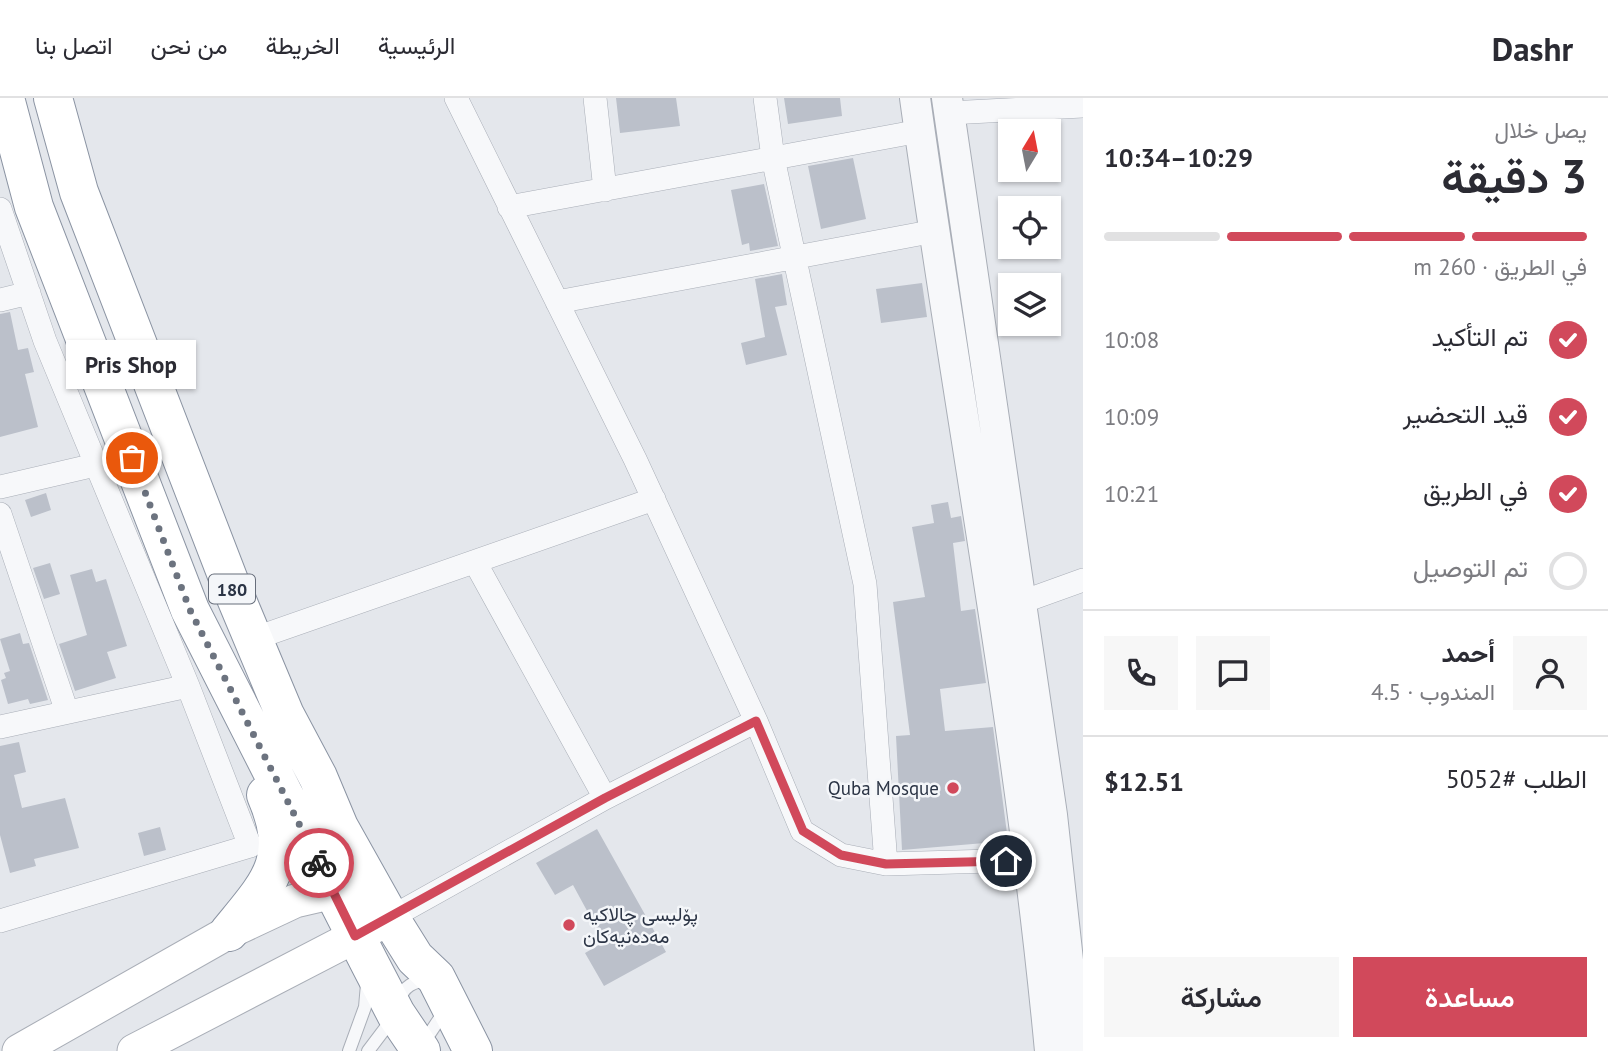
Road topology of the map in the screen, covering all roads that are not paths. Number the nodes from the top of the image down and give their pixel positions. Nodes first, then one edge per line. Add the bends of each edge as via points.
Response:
1 (5, 98) edge
2 (53, 98) edge
3 (456, 98) edge
4 (594, 98) edge
5 (765, 98) edge
6 (915, 98) edge
7 (948, 106) edge
8 (1083, 106) edge
9 (920, 131) junction
10 (773, 158) junction
11 (605, 190) junction
12 (509, 207) junction
13 (0, 209) edge
14 (935, 231) junction
15 (794, 257) junction
16 (29, 293) junction
17 (0, 300) edge
18 (557, 302) junction
19 (968, 350) junction
20 (95, 466) junction
21 (0, 487) edge
22 (654, 499) junction
23 (0, 514) edge
24 (475, 562) junction
25 (1083, 580) edge
26 (1021, 602) junction
27 (253, 639) junction
28 (209, 647) junction
29 (188, 685) junction
30 (67, 712) junction
31 (756, 721) junction
32 (0, 727) edge
33 (605, 798) junction
34 (1029, 860) junction
35 (886, 864) junction
36 (334, 892) junction
37 (399, 913) junction
38 (1073, 917) edge
39 (0, 921) edge
40 (229, 932) junction
41 (362, 949) junction
42 (442, 990) junction
43 (408, 1039) edge
44 (19, 1051) edge
45 (134, 1051) edge
46 (349, 1051) edge
47 (368, 1051) edge
48 (473, 1051) edge
49 (1050, 1051) edge
50 (1078, 1051) edge

1 - 28 highway, 180 via 34,207 190,610
2 - 27 highway, 180 via 79,192
3 - 12 street
4 - 11 street
5 - 10 street
6 - 9 street
7 - 8 street
7 - 19 street
9 - 10 street
9 - 14 street
10 - 11 street
10 - 15 street
11 - 12 street
12 - 18 street
13 - 16 street
14 - 15 street
14 - 19 street
15 - 18 street
15 - 35 street via 865,584
16 - 17 street
16 - 20 street
18 - 22 street
19 - 26 street
19 - 34 street via 993,598
20 - 21 street
20 - 29 street
22 - 24 street
22 - 31 street
23 - 30 street
24 - 27 street
24 - 33 street
25 - 26 street
26 - 38 street
27 - 37 highway, 180 via 338,827
28 - 36 highway, 180
28 - 40 highway via 222,698 279,833 278,856 270,877
29 - 30 street
29 - 39 street via 250,846
30 - 32 street
31 - 33 street
31 - 35 street via 803,831 841,855
33 - 37 street
34 - 35 street
34 - 49 street
36 - 37 main road
36 - 40 main road via 295,901
36 - 41 highway, 180
37 - 41 main road
37 - 42 highway, 180 via 415,958
38 - 50 street
40 - 44 main road
41 - 43 highway, 180
41 - 45 main road
41 - 46 lane via 365,1007
42 - 43 lane via 430,1033
42 - 43 lane via 411,983 401,995
42 - 48 highway, 180
43 - 47 lane

